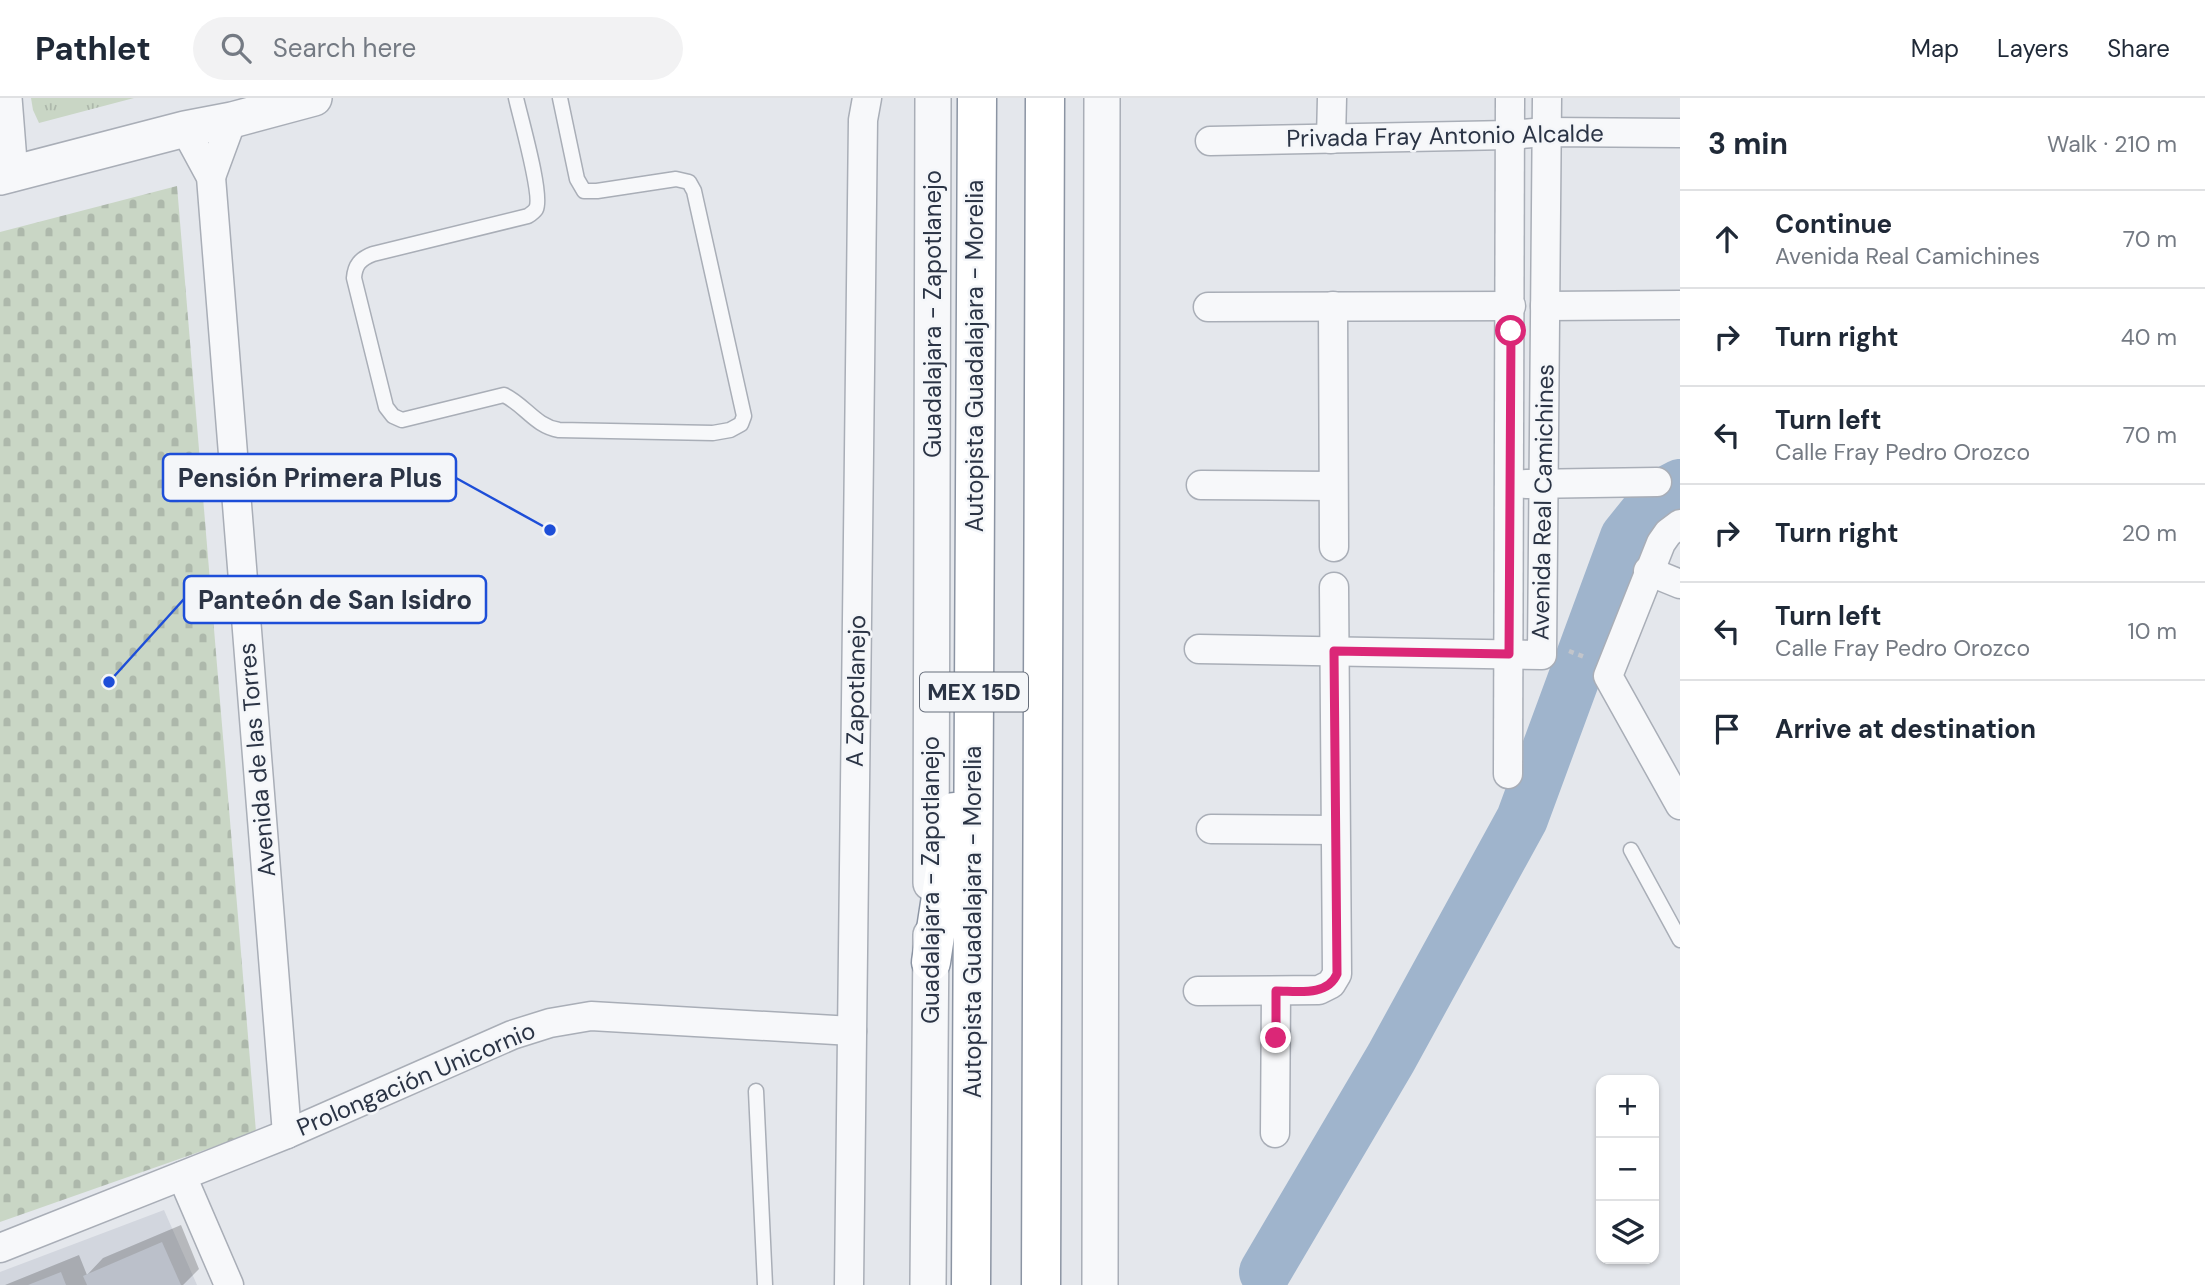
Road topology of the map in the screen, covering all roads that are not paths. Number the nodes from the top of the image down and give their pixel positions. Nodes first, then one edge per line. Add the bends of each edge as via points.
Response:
1 (4, 98) edge
2 (314, 98) edge
3 (516, 98) edge
4 (560, 98) edge
5 (867, 98) edge
6 (921, 98) edge
7 (933, 98) edge
8 (976, 98) edge
9 (1045, 98) edge
10 (1102, 98) edge
11 (1332, 98) edge
12 (1510, 98) edge
13 (1546, 98) edge
14 (231, 109) edge
15 (184, 113) edge
16 (933, 132) junction
17 (1546, 132) junction
18 (1680, 133) edge
19 (1509, 135) junction
20 (1331, 139) junction
21 (1210, 141) dead end
22 (5, 176) edge
23 (211, 177) junction
24 (1680, 305) edge
25 (1333, 306) junction
26 (1511, 306) junction
27 (1545, 306) junction
28 (1208, 307) dead end
29 (1657, 482) dead end
30 (1510, 484) junction
31 (1544, 484) junction
32 (1201, 485) dead end
33 (1333, 486) junction
34 (1680, 524) edge
35 (1334, 547) dead end
36 (1648, 571) junction
37 (1680, 584) edge
38 (1334, 587) dead end
39 (1199, 649) dead end
40 (1334, 651) junction
41 (1509, 654) junction
42 (974, 682) junction
43 (1508, 774) dead end
44 (1680, 805) edge
45 (1211, 828) dead end
46 (1335, 830) junction
47 (1631, 850) dead end
48 (1680, 940) edge
49 (931, 962) junction
50 (1198, 991) dead end
51 (1276, 991) junction
52 (852, 1031) junction
53 (756, 1091) dead end
54 (1275, 1133) dead end
55 (287, 1134) junction
56 (182, 1176) junction
57 (0, 1248) edge
58 (229, 1285) edge
59 (765, 1285) edge
60 (846, 1285) edge
61 (928, 1285) edge
62 (971, 1285) edge
63 (1041, 1285) edge
64 (1100, 1285) edge

1 - 22 street
2 - 14 street
3 - 4 lane via 537,192 533,213 373,254 354,270 386,407 402,420 414,419 504,395 538,423 559,430 730,430 741,424 744,416 694,191 689,182 676,179 584,191 577,179
5 - 52 street, A Zapotlanejo via 863,120
6 - 16 street
7 - 16 street, Guadalajara - Zapotlanejo
8 - 42 highway, Autopista Guadalajara - Morelia / MEX 15D
9 - 63 highway, MEX 15D
10 - 64 street
11 - 20 street
12 - 19 street, Avenida Real Camichines
13 - 17 street, Avenida Real Camichines
14 - 15 street
14 - 23 street, Avenida de las Torres
15 - 22 street
15 - 23 street, Avenida de las Torres
16 - 49 street, Guadalajara - Zapotlanejo
17 - 18 street, Privada Fray Antonio Alcalde
17 - 19 street, Privada Fray Antonio Alcalde
17 - 27 street, Avenida Real Camichines
19 - 20 street, Privada Fray Antonio Alcalde
19 - 26 street, Avenida Real Camichines
20 - 21 street, Privada Fray Antonio Alcalde
23 - 55 street, Avenida de las Torres
24 - 27 street
25 - 26 street
25 - 28 street
25 - 33 street
26 - 30 street, Avenida Real Camichines
27 - 31 street, Avenida Real Camichines
29 - 31 street
30 - 31 street
30 - 41 street, Avenida Real Camichines
31 - 41 street, Avenida Real Camichines via 1552,651
32 - 33 street
33 - 35 street
34 - 36 street via 1661,543
36 - 37 street
36 - 44 street via 1608,677
38 - 40 street
39 - 40 street
40 - 41 street
40 - 46 street
41 - 43 street, Avenida Real Camichines
42 - 49 highway
42 - 62 highway, Autopista Guadalajara - Morelia / MEX 15D
45 - 46 street
46 - 51 street via 1337,974 1332,984 1319,990
47 - 48 lane
49 - 61 street, Guadalajara - Zapotlanejo
50 - 51 street
51 - 54 street
52 - 55 street, Prolongación Unicornio via 591,1016 550,1023 512,1035
52 - 60 street, A Zapotlanejo
53 - 59 lane
55 - 56 street, Prolongación Unicornio
56 - 57 street, Prolongación Unicornio
56 - 58 street

